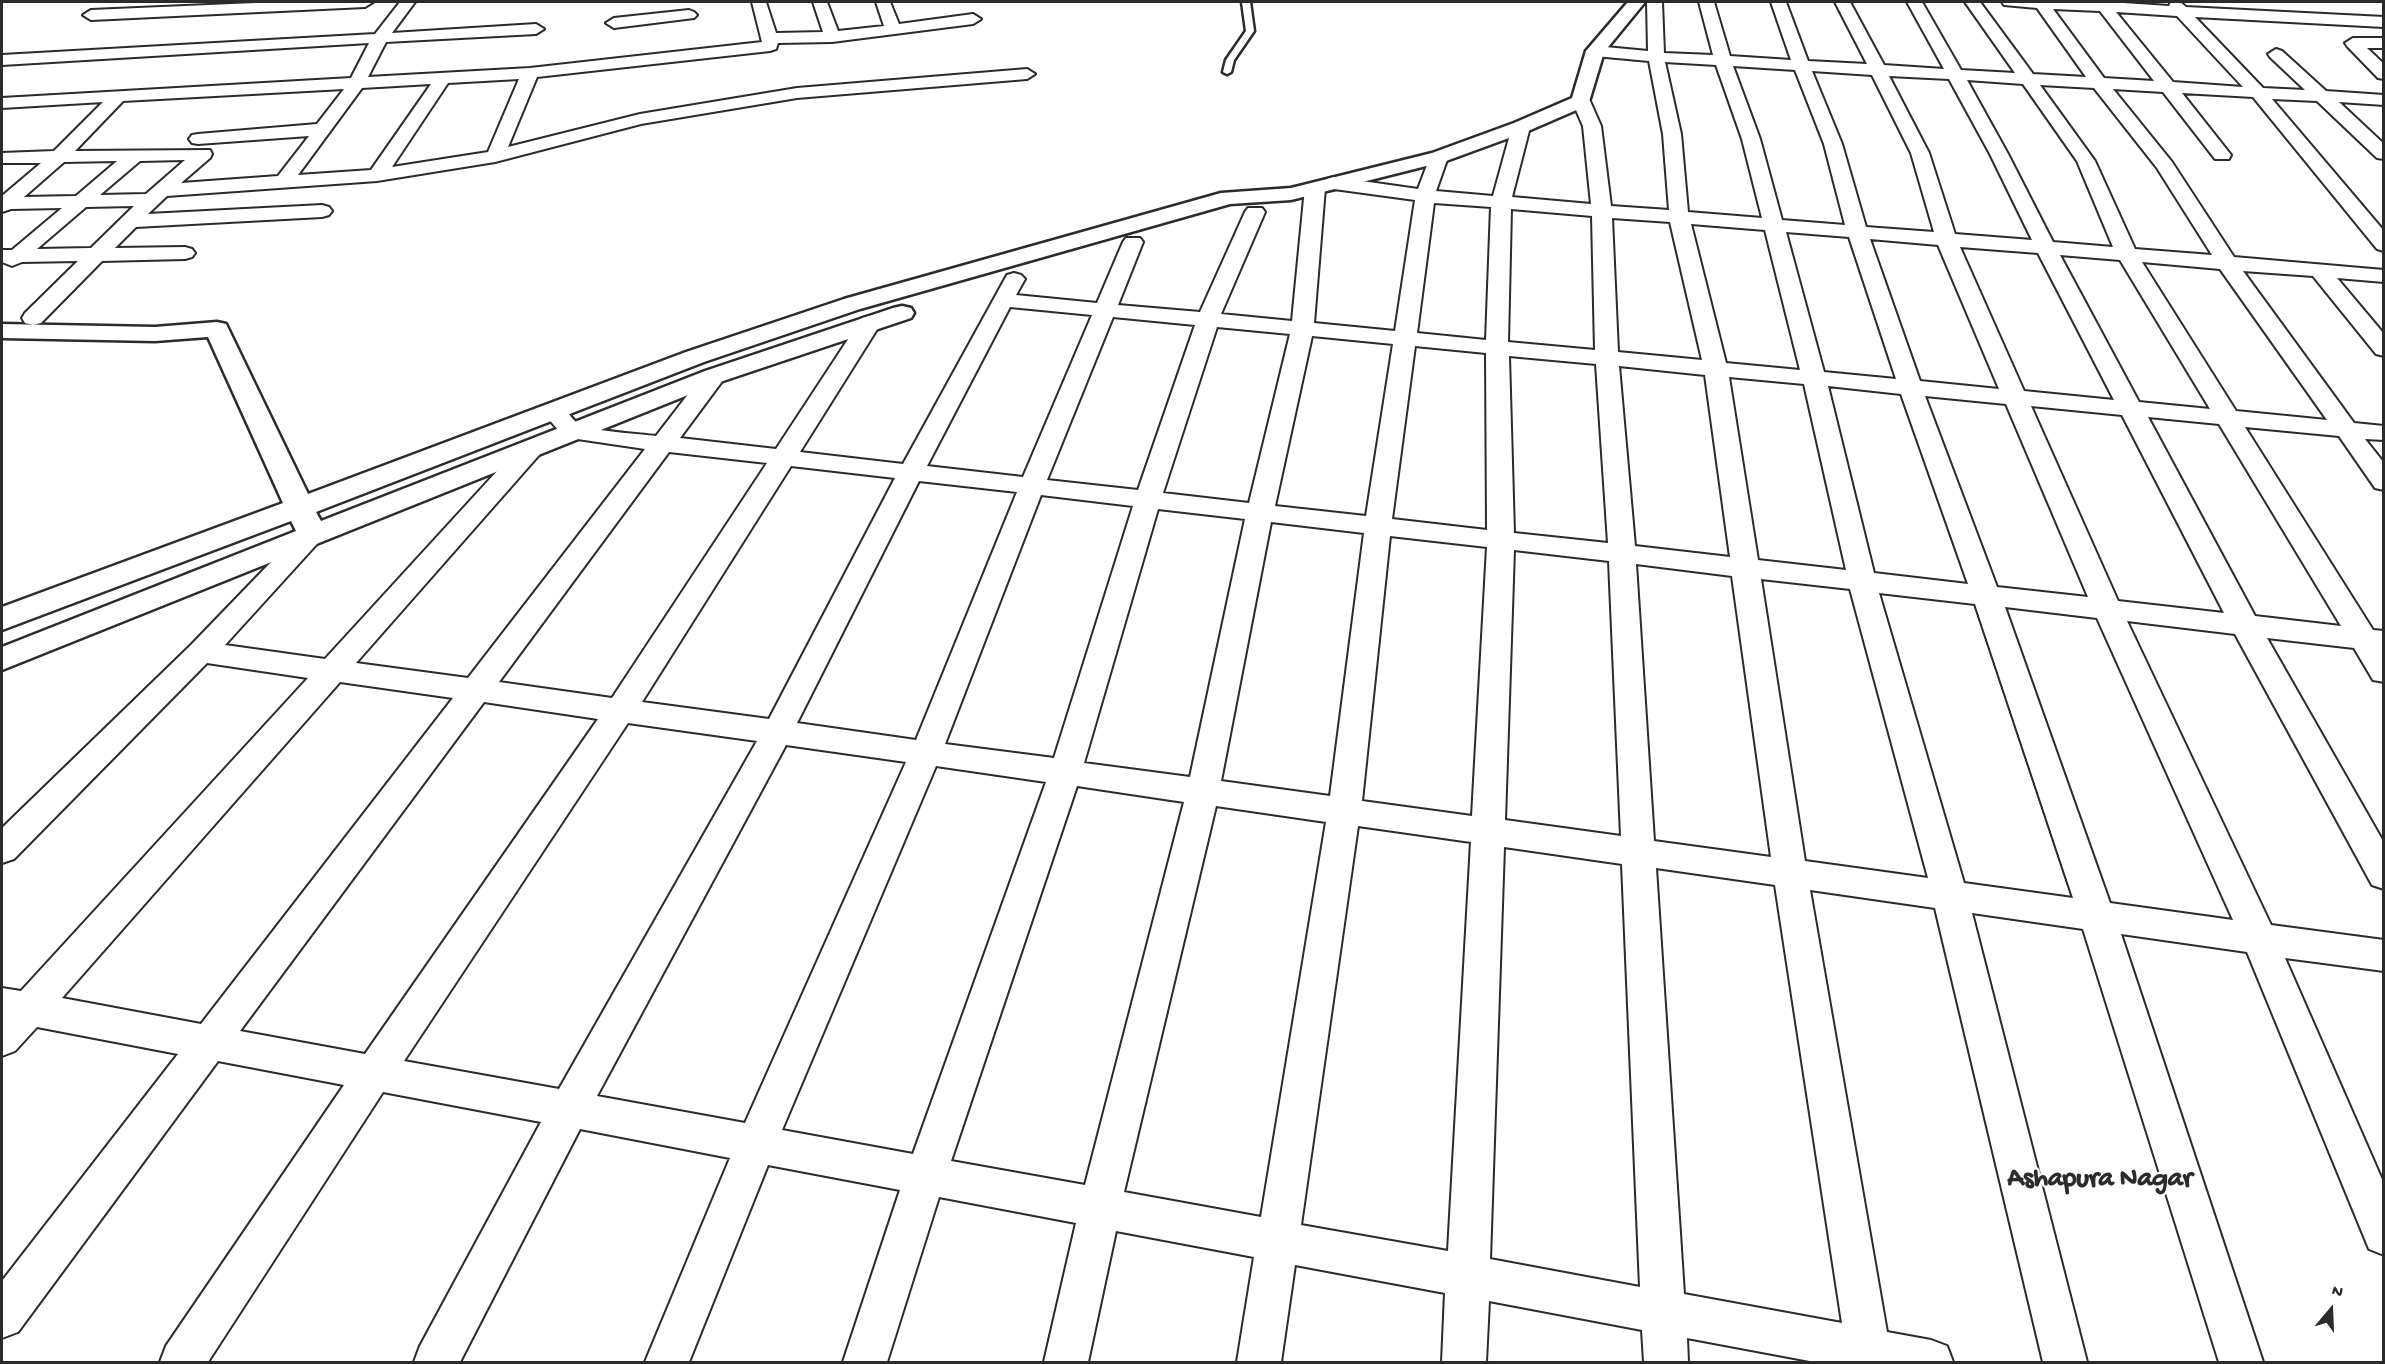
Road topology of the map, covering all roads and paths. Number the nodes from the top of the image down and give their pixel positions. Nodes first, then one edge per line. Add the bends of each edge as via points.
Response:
1 (365, 2) edge
2 (407, 2) edge
3 (614, 2) edge
4 (759, 2) edge
5 (820, 2) edge
6 (883, 2) edge
7 (1246, 2) edge
8 (1637, 2) edge
9 (1654, 2) edge
10 (1707, 2) edge
11 (1779, 2) edge
12 (1843, 2) edge
13 (1915, 2) edge
14 (1973, 2) edge
15 (2009, 2) edge
16 (2041, 2) edge
17 (2268, 2) edge
18 (2317, 2) edge
19 (2102, 4) edge
20 (213, 5) edge
21 (2178, 6) edge
22 (688, 8) edge
23 (159, 12) junction
24 (91, 15) dead end
25 (2285, 17) junction
26 (2381, 17) edge
27 (973, 19) dead end
28 (2339, 20) junction
29 (614, 23) junction
30 (536, 29) dead end
31 (893, 29) junction
32 (832, 37) junction
33 (380, 38) junction
34 (768, 38) junction
35 (2384, 43) edge
36 (1595, 51) junction
37 (123, 53) junction
38 (694, 54) junction
39 (2276, 54) dead end
40 (1656, 57) junction
41 (2, 60) edge
42 (1723, 61) junction
43 (614, 63) junction
44 (1801, 65) junction
45 (107, 68) dead end
46 (1880, 70) junction
47 (1227, 72) dead end
48 (530, 73) junction
49 (1026, 74) dead end
50 (2384, 74) edge
51 (1954, 75) junction
52 (443, 78) junction
53 (2029, 80) junction
54 (357, 83) junction
55 (2099, 83) junction
56 (91, 84) dead end
57 (2169, 87) junction
58 (239, 90) junction
59 (2259, 93) junction
60 (118, 97) junction
61 (2321, 97) junction
62 (76, 99) junction
63 (1581, 100) junction
64 (2384, 100) edge
65 (2, 103) edge
66 (225, 106) dead end
67 (212, 123) dead end
68 (1521, 127) junction
69 (324, 129) junction
70 (198, 139) junction
71 (186, 154) junction
72 (2384, 154) edge
73 (136, 155) junction
74 (2222, 155) dead end
75 (495, 156) junction
76 (59, 157) junction
77 (1439, 157) junction
78 (2, 158) edge
79 (377, 175) junction
80 (284, 181) junction
81 (1313, 189) junction
82 (158, 195) junction
83 (1425, 196) junction
84 (80, 202) junction
85 (1501, 202) junction
86 (3, 204) edge
87 (322, 210) dead end
88 (1602, 211) junction
89 (1255, 212) junction
90 (1679, 217) junction
91 (130, 221) junction
92 (1774, 225) junction
93 (1857, 232) junction
94 (1946, 239) junction
95 (1133, 242) junction
96 (2384, 245) edge
97 (2046, 248) junction
98 (185, 252) dead end
99 (99, 253) junction
100 (2127, 255) junction
101 (9, 256) edge
102 (2227, 263) junction
103 (2, 270) edge
104 (2320, 271) junction
105 (2384, 276) edge
106 (1008, 290) junction
107 (1105, 310) junction
108 (33, 318) dead end
109 (1208, 320) junction
110 (870, 323) junction
111 (1302, 329) junction
112 (2, 331) edge
113 (1405, 339) junction
114 (1497, 348) junction
115 (2384, 349) edge
116 (1607, 358) junction
117 (1716, 369) junction
118 (714, 376) junction
119 (1814, 378) junction
120 (1910, 387) junction
121 (2014, 397) junction
122 (2131, 409) junction
123 (2227, 418) junction
124 (563, 421) junction
125 (2346, 430) junction
126 (2384, 433) edge
127 (663, 444) junction
128 (530, 450) junction
129 (781, 457) junction
130 (911, 472) junction
131 (2384, 482) edge
132 (1032, 486) junction
133 (1148, 499) junction
134 (300, 507) junction
135 (1260, 512) junction
136 (1378, 526) junction
137 (312, 535) junction
138 (1501, 540) junction
139 (1622, 554) junction
140 (1746, 568) junction
141 (1862, 581) junction
142 (1987, 597) junction
143 (2107, 609) junction
144 (2, 619) edge
145 (2245, 625) junction
146 (2373, 640) edge
147 (201, 652) junction
148 (2, 659) edge
149 (332, 670) junction
150 (2384, 672) edge
151 (476, 690) junction
152 (620, 711) junction
153 (777, 733) junction
154 (926, 753) junction
155 (1065, 773) junction
156 (1203, 792) junction
157 (1344, 812) junction
158 (1488, 831) junction
159 (2, 849) edge
160 (1638, 852) junction
161 (1790, 873) junction
162 (2384, 875) edge
163 (1950, 896) junction
164 (2097, 916) junction
165 (2259, 938) junction
166 (2384, 956) edge
167 (15, 1006) edge
168 (2, 1039) edge
169 (210, 1043) junction
170 (374, 1073) junction
171 (569, 1110) junction
172 (756, 1144) junction
173 (926, 1176) junction
174 (1100, 1208) junction
175 (2384, 1234) edge
176 (1276, 1240) junction
177 (1467, 1276) junction
178 (1662, 1313) junction
179 (2, 1316) edge
180 (1870, 1357) edge
181 (183, 1362) edge
182 (436, 1362) edge
183 (667, 1362) edge
184 (864, 1362) edge
185 (1065, 1362) edge
186 (1259, 1362) edge
187 (1464, 1362) edge
188 (1666, 1362) edge
189 (1931, 1362) edge
190 (2065, 1362) edge
191 (2241, 1362) edge

1 - 20 street
2 - 33 street
3 - 29 street
4 - 34 street
5 - 32 street
6 - 31 street
7 - 47 lane via 1250,32 1230,60
8 - 36 street
9 - 40 street
10 - 42 street
11 - 44 street
12 - 46 street
13 - 51 street
14 - 53 street
15 - 16 street
16 - 19 street
16 - 55 street
17 - 25 street
18 - 28 street
19 - 21 street
19 - 57 street
20 - 23 street
21 - 25 street
21 - 59 street
22 - 29 street
22 - 38 street
23 - 24 street
23 - 37 street
25 - 28 street
26 - 28 street
27 - 31 street
29 - 43 street
30 - 33 street
31 - 32 street
32 - 34 street
33 - 37 street
33 - 54 street
34 - 38 street via 770,46
35 - 50 street via 2353,43
36 - 40 street
36 - 63 street
37 - 41 street
37 - 45 street
38 - 43 street
39 - 61 street
40 - 42 street
40 - 90 street via 1672,134
42 - 44 street
42 - 92 street via 1751,139
43 - 48 street
44 - 46 street
44 - 93 street via 1833,144
46 - 51 street
46 - 94 street via 1920,153
48 - 52 street
48 - 75 street
49 - 75 street via 797,93 640,119
51 - 53 street
51 - 97 street
52 - 54 street
52 - 79 street
53 - 55 street
53 - 100 street via 2086,161
54 - 58 street
54 - 69 street
55 - 57 street
55 - 102 street via 2165,166
56 - 62 street
57 - 59 street
57 - 74 street
58 - 60 street
58 - 66 street
59 - 61 street
59 - 96 street
60 - 62 street
60 - 76 street
61 - 64 street
61 - 72 street
62 - 65 street
63 - 68 street
63 - 88 street via 1592,126
67 - 70 street
68 - 77 street
68 - 85 street
69 - 70 street
69 - 80 street
70 - 71 street
71 - 73 street
71 - 82 street via 203,154
73 - 76 street
73 - 84 street
75 - 79 street
76 - 78 street
76 - 86 street
77 - 81 street
77 - 83 street
79 - 80 street
80 - 82 street
81 - 83 street
81 - 89 street
81 - 111 street
81 - 124 street via 1229,198 852,304 695,357
82 - 84 street
82 - 91 street
83 - 85 street
83 - 113 street
84 - 86 street
84 - 101 street
85 - 88 street
85 - 114 street
87 - 91 street
88 - 90 street
88 - 116 street
89 - 95 street
89 - 109 street
90 - 92 street
90 - 117 street
91 - 99 street
92 - 93 street
92 - 119 street
93 - 94 street
93 - 120 street
94 - 97 street
94 - 121 street
95 - 106 street
95 - 107 street
97 - 100 street
97 - 122 street
98 - 99 street
99 - 101 street
99 - 108 street
100 - 102 street
100 - 123 street
101 - 103 street
102 - 104 street
102 - 125 street
104 - 105 street
104 - 115 street
106 - 107 street
106 - 110 street
106 - 130 street
107 - 109 street
107 - 132 street
109 - 111 street
109 - 133 street
110 - 118 street
110 - 129 street
111 - 113 street
111 - 135 street
112 - 134 street via 155,334 217,329
113 - 114 street
113 - 136 street
114 - 116 street
114 - 138 street
116 - 117 street
116 - 139 street
117 - 119 street
117 - 140 street
118 - 124 street
118 - 127 street
119 - 120 street
119 - 141 street
120 - 121 street
120 - 142 street
121 - 122 street
121 - 143 street
122 - 123 street
122 - 145 street
123 - 125 street
123 - 146 street
124 - 127 street
124 - 128 street
124 - 134 street
125 - 126 street
125 - 131 street
127 - 129 street
127 - 151 street
128 - 137 street
128 - 149 street
129 - 130 street
129 - 152 street
130 - 132 street
130 - 153 street
132 - 133 street
132 - 154 street
133 - 135 street
133 - 155 street
134 - 137 street
134 - 144 street
135 - 136 street
135 - 156 street
136 - 138 street
136 - 157 street
137 - 147 street
137 - 148 street
138 - 139 street
138 - 158 street
139 - 140 street
139 - 160 street
140 - 141 street
140 - 161 street
141 - 142 street
141 - 163 street
142 - 143 street
142 - 164 street
143 - 145 street
143 - 165 street
145 - 146 street
145 - 162 street
146 - 150 street
147 - 149 street
147 - 159 street
149 - 151 street
149 - 167 street
151 - 152 street
151 - 169 street
152 - 153 street
152 - 170 street
153 - 154 street
153 - 171 street
154 - 155 street
154 - 172 street
155 - 156 street
155 - 173 street
156 - 157 street
156 - 174 street
157 - 158 street
157 - 176 street
158 - 160 street
158 - 177 street
160 - 161 street
160 - 178 street
161 - 163 street
161 - 180 street
163 - 164 street
163 - 190 street
164 - 165 street
164 - 191 street
165 - 166 street
165 - 175 street
167 - 168 street
167 - 169 street
169 - 170 street
169 - 179 street
170 - 171 street
170 - 181 street
171 - 172 street
171 - 182 street
172 - 173 street
172 - 183 street
173 - 174 street
173 - 184 street
174 - 176 street
174 - 185 street
176 - 177 street
176 - 186 street
177 - 178 street
177 - 187 street
178 - 180 street
178 - 188 street
180 - 189 street

